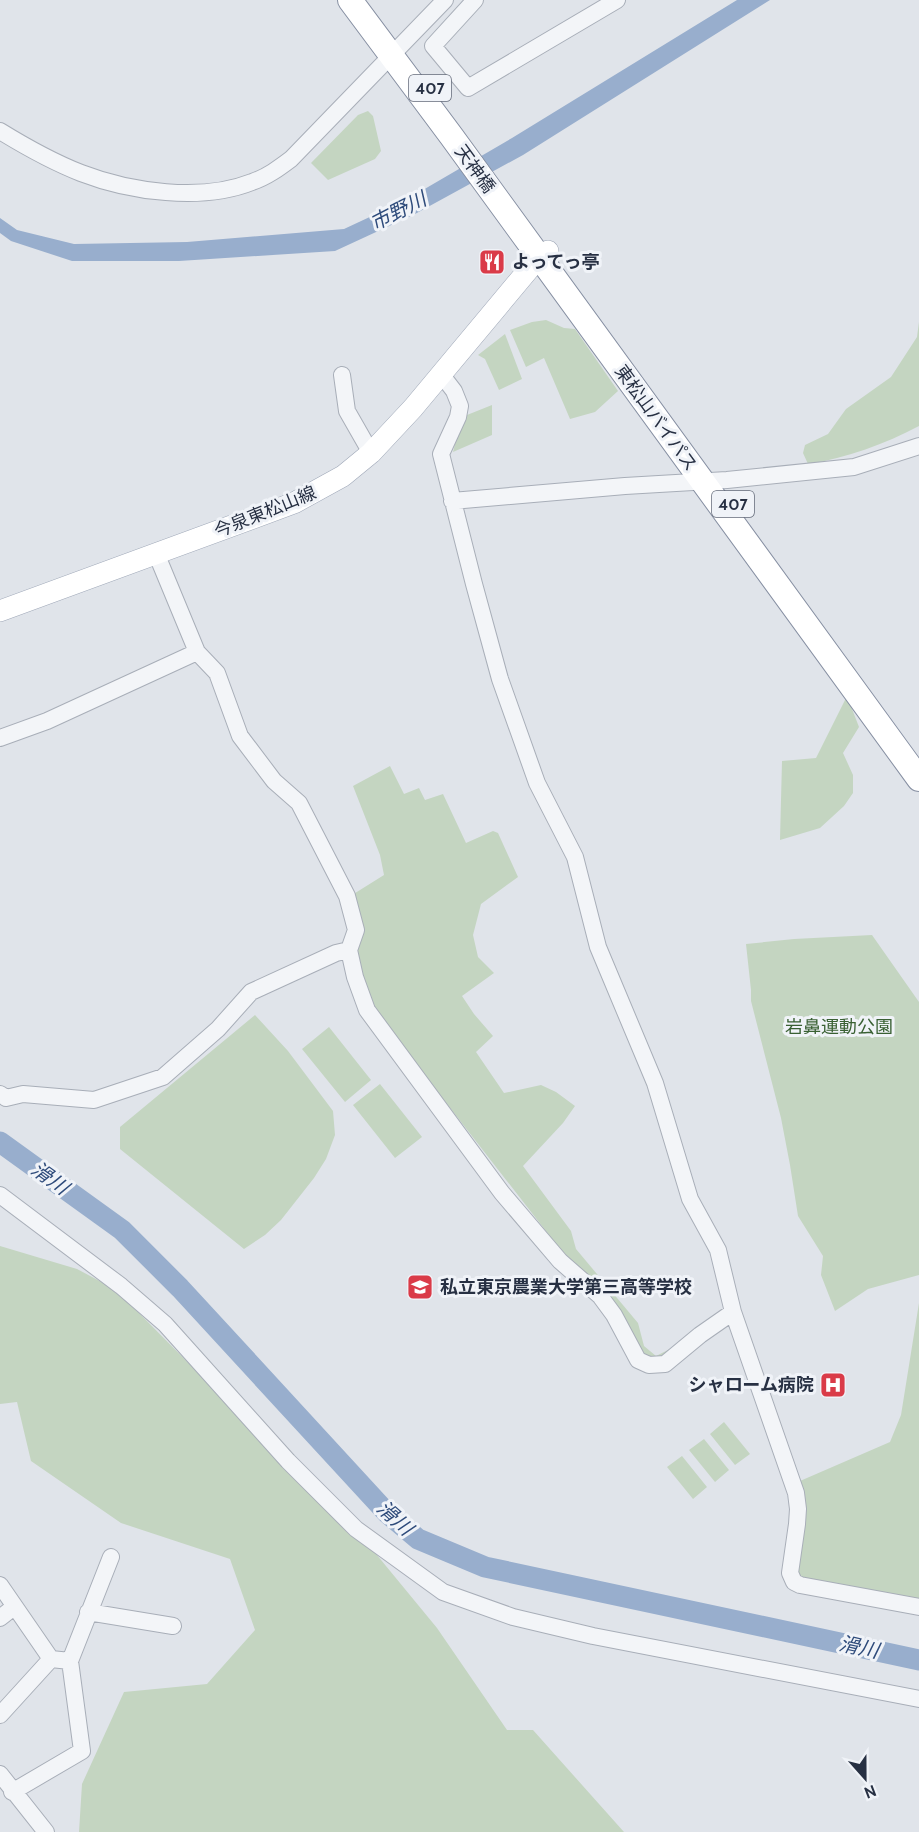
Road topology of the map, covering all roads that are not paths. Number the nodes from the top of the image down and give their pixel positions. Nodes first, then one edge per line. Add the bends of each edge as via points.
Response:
1 (350, 0) edge
2 (364, 0) edge
3 (445, 0) edge
4 (475, 0) edge
5 (617, 0) edge
6 (394, 51) junction
7 (0, 131) edge
8 (504, 199) joint
9 (544, 254) junction
10 (441, 374) junction
11 (342, 375) dead end
12 (919, 446) edge
13 (371, 453) junction
14 (709, 481) junction
15 (452, 501) junction
16 (156, 553) junction
17 (0, 611) edge
18 (197, 652) junction
19 (0, 738) edge
20 (919, 757) edge
21 (919, 778) edge
22 (349, 950) junction
23 (0, 1094) edge
24 (0, 1196) edge
25 (733, 1312) junction
26 (111, 1557) dead end
27 (0, 1585) edge
28 (14, 1607) junction
29 (919, 1607) edge
30 (88, 1612) junction
31 (0, 1618) edge
32 (172, 1626) dead end
33 (51, 1659) junction
34 (70, 1661) junction
35 (919, 1699) edge
36 (0, 1715) edge
37 (0, 1774) edge
38 (12, 1792) junction
39 (46, 1832) edge

1 - 6 highway, 407
2 - 6 highway, 407
3 - 6 street
4 - 5 street via 433,46 468,88
6 - 7 street via 291,159 272,173 230,189 182,193 109,181 58,163
6 - 8 highway, 天神橋 / 407
8 - 9 highway, 東松山バイパス / 407
9 - 10 main road, 今泉東松山線
9 - 14 highway, 東松山バイパス / 407
10 - 13 main road, 今泉東松山線
10 - 15 street via 460,406 441,454
11 - 13 street via 347,411
12 - 14 street via 854,467
13 - 16 main road, 今泉東松山線 via 343,476 301,500
14 - 15 street
14 - 20 highway, 東松山バイパス / 407
14 - 21 highway, 東松山バイパス / 407
15 - 25 street via 500,679 537,783 575,857 598,947 655,1083 690,1199 718,1250
16 - 17 main road, 今泉東松山線
16 - 18 street
18 - 19 street via 47,721
18 - 22 street via 217,673 240,736 274,780 299,803 341,885 356,930
22 - 23 street via 251,992 218,1029 163,1077 94,1100 23,1094 6,1098
22 - 25 street via 367,1010 502,1192 560,1261 600,1296 638,1360 649,1365 665,1364
24 - 35 street via 121,1286 165,1324 288,1461 356,1529 443,1592 513,1617 593,1636
25 - 29 street via 796,1493 792,1579 800,1585
26 - 30 street
27 - 28 street
28 - 31 street
28 - 33 street
30 - 32 street
30 - 34 street
33 - 34 street
33 - 36 street
34 - 38 street via 82,1751
37 - 38 street
38 - 39 street

